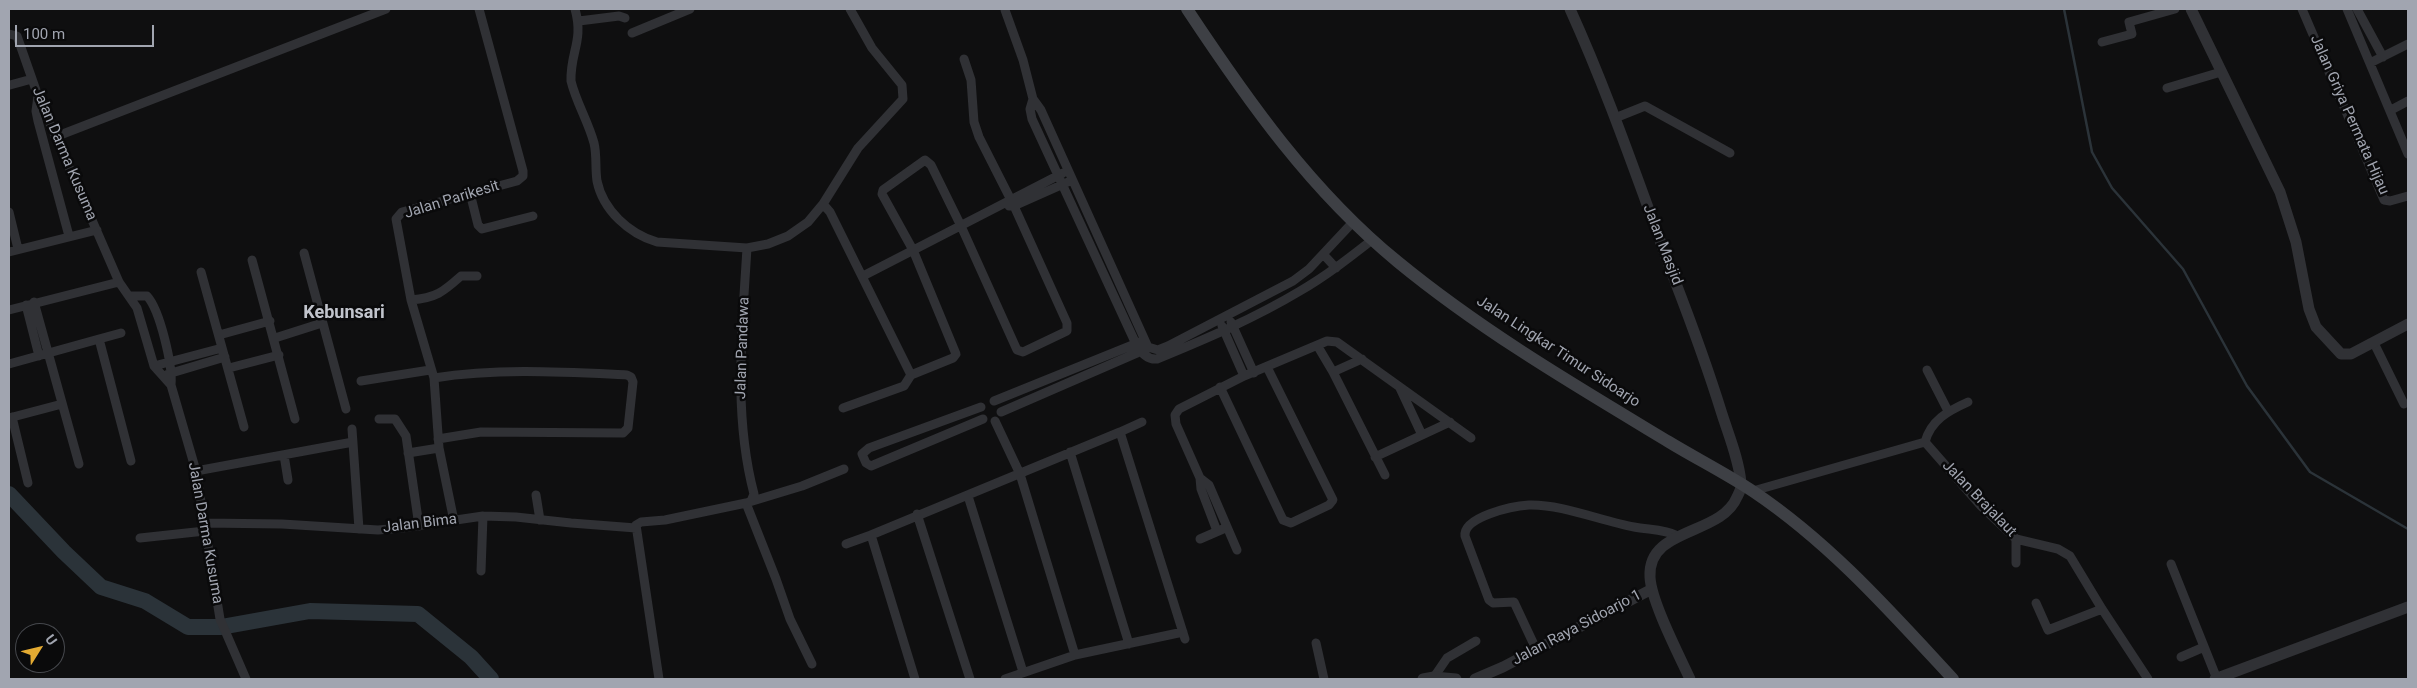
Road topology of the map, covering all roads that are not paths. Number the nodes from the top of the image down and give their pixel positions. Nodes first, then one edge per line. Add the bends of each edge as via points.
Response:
1 (386, 9) edge
2 (480, 9) edge
3 (576, 9) edge
4 (690, 9) edge
5 (850, 9) edge
6 (1187, 9) edge
7 (1570, 9) edge
8 (2175, 9) edge
9 (2191, 9) edge
10 (2302, 9) edge
11 (2347, 9) edge
12 (2357, 9) edge
13 (1005, 10) edge
14 (625, 18) dead end
15 (579, 22) junction
16 (632, 33) dead end
17 (13, 35) edge
18 (2102, 42) dead end
19 (2408, 44) edge
20 (2383, 57) junction
21 (964, 59) dead end
22 (2370, 63) junction
23 (2221, 72) junction
24 (32, 79) junction
25 (10, 85) edge
26 (2167, 88) dead end
27 (38, 96) junction
28 (2408, 101) edge
29 (2391, 110) junction
30 (1615, 118) junction
31 (55, 137) junction
32 (2406, 144) edge
33 (1730, 153) dead end
34 (2408, 154) edge
35 (1063, 173) junction
36 (1067, 182) junction
37 (470, 194) junction
38 (2408, 196) edge
39 (822, 204) junction
40 (1009, 204) junction
41 (9, 212) edge
42 (533, 216) dead end
43 (1353, 222) junction
44 (961, 226) junction
45 (97, 230) junction
46 (69, 236) junction
47 (1372, 240) junction
48 (747, 248) junction
49 (18, 249) junction
50 (913, 250) junction
51 (9, 252) edge
52 (304, 253) dead end
53 (1323, 254) junction
54 (252, 260) dead end
55 (1336, 268) junction
56 (1309, 269) junction
57 (202, 272) dead end
58 (477, 276) dead end
59 (863, 276) junction
60 (1318, 279) junction
61 (1293, 281) junction
62 (119, 282) junction
63 (1300, 291) junction
64 (130, 296) junction
65 (411, 300) junction
66 (30, 304) junction
67 (9, 310) edge
68 (1223, 318) junction
69 (270, 321) junction
70 (322, 323) junction
71 (2408, 324) edge
72 (1232, 326) junction
73 (1224, 330) junction
74 (121, 333) dead end
75 (219, 335) junction
76 (275, 338) junction
77 (100, 339) junction
78 (2374, 342) junction
79 (1317, 345) junction
80 (1142, 346) junction
81 (222, 348) junction
82 (44, 355) junction
83 (278, 355) junction
84 (226, 357) junction
85 (1362, 359) junction
86 (169, 362) junction
87 (9, 364) edge
88 (154, 366) junction
89 (1267, 367) junction
90 (229, 368) junction
91 (1927, 370) dead end
92 (172, 372) junction
93 (1334, 372) junction
94 (432, 374) junction
95 (1249, 374) junction
96 (912, 375) junction
97 (162, 376) junction
98 (362, 381) dead end
99 (171, 385) junction
100 (1399, 386) junction
101 (1220, 387) junction
102 (994, 401) junction
103 (1968, 402) dead end
104 (62, 404) junction
105 (2404, 404) dead end
106 (981, 407) junction
107 (843, 408) dead end
108 (346, 409) dead end
109 (1948, 411) junction
110 (1001, 412) junction
111 (11, 418) edge
112 (983, 418) junction
113 (295, 419) dead end
114 (379, 420) dead end
115 (994, 421) junction
116 (1142, 422) dead end
117 (1450, 422) junction
118 (244, 427) dead end
119 (352, 429) dead end
120 (1120, 432) junction
121 (1422, 435) junction
122 (1471, 438) dead end
123 (353, 442) junction
124 (887, 442) junction
125 (1925, 442) junction
126 (439, 443) junction
127 (1070, 452) junction
128 (408, 453) junction
129 (284, 455) junction
130 (894, 457) junction
131 (1375, 457) junction
132 (131, 462) dead end
133 (79, 464) dead end
134 (844, 469) dead end
135 (196, 471) junction
136 (1020, 474) junction
137 (1385, 475) dead end
138 (1200, 478) junction
139 (288, 480) dead end
140 (28, 483) dead end
141 (1747, 488) junction
142 (536, 495) dead end
143 (968, 496) junction
144 (748, 502) junction
145 (918, 514) junction
146 (483, 516) junction
147 (540, 520) junction
148 (454, 521) junction
149 (419, 526) junction
150 (205, 527) junction
151 (1227, 527) junction
152 (636, 528) junction
153 (359, 530) junction
154 (1217, 531) junction
155 (871, 535) junction
156 (1678, 536) junction
157 (140, 538) dead end
158 (1200, 539) dead end
159 (2016, 540) junction
160 (846, 544) dead end
161 (1237, 550) dead end
162 (2016, 563) dead end
163 (2171, 564) dead end
164 (481, 571) dead end
165 (1652, 589) junction
166 (2036, 603) dead end
167 (2408, 607) edge
168 (2102, 609) junction
169 (1476, 641) dead end
170 (1316, 643) dead end
171 (1129, 644) junction
172 (2204, 647) junction
173 (1536, 649) junction
174 (1075, 655) junction
175 (2181, 657) dead end
176 (812, 664) dead end
177 (1023, 672) junction
178 (1429, 678) edge
179 (246, 679) edge
180 (659, 679) edge
181 (914, 679) edge
182 (970, 679) edge
183 (1005, 679) edge
184 (1324, 679) edge
185 (1456, 679) edge
186 (1475, 679) edge
187 (1690, 679) edge
188 (1953, 679) edge
189 (2148, 679) edge
190 (2216, 679) edge

1 - 31 street
2 - 37 street, Jalan Parikesit via 524,173 517,181
3 - 15 street
4 - 16 street
5 - 39 street via 872,48 902,85 904,95 852,156
6 - 43 main road, Jalan Lingkar Timur Sidoarjo via 1290,154
7 - 30 street, Jalan Masjid
8 - 18 street via 2129,22 2132,34
9 - 23 street
10 - 38 street, Jalan Griya Permata Hijau via 2384,200
11 - 22 street
12 - 20 street
13 - 35 street via 1033,99 1030,114
14 - 15 street via 619,16
15 - 48 street via 571,81 594,142 599,188 610,209 632,230 657,242
17 - 24 street, Jalan Darma Kusuma
19 - 20 street
20 - 22 street
21 - 40 street via 971,80 976,129
22 - 29 street
23 - 26 street
23 - 78 street via 2280,192 2294,234 2309,310 2316,327 2341,354 2351,354
24 - 25 street
24 - 27 street, Jalan Darma Kusuma
27 - 31 street, Jalan Darma Kusuma
27 - 46 street via 37,116
28 - 29 street
29 - 32 street
30 - 33 street via 1645,106
30 - 141 street, Jalan Masjid via 1702,352
31 - 45 street, Jalan Darma Kusuma
32 - 34 street
35 - 36 street
35 - 40 street
36 - 40 street
36 - 80 street
37 - 42 street via 482,229
37 - 65 street, Jalan Parikesit via 402,212 396,218
39 - 48 street via 808,222 788,236
39 - 59 street via 830,212
40 - 44 street
40 - 44 street via 1068,328 1066,333 1023,352 1017,350
41 - 49 street
43 - 47 main road, Jalan Lingkar Timur Sidoarjo
43 - 53 street
44 - 50 street
44 - 50 street via 930,162 924,160 882,192
45 - 46 street
45 - 62 street, Jalan Darma Kusuma
46 - 49 street
47 - 55 street
47 - 141 main road, Jalan Lingkar Timur Sidoarjo via 1466,314 1530,357
48 - 144 street, Jalan Pandawa via 740,389 741,430 754,494
49 - 51 street
50 - 59 street
50 - 96 street via 956,354
52 - 70 street
53 - 55 street
53 - 56 street
54 - 69 street
55 - 60 street
56 - 60 street
56 - 61 street
57 - 75 street
58 - 65 street via 461,276 440,294
59 - 96 street
60 - 63 street
61 - 63 street
61 - 68 street
62 - 64 street, Jalan Darma Kusuma
62 - 66 street
63 - 72 street
64 - 86 street, Jalan Darma Kusuma via 147,296 153,304
64 - 88 street, Jalan Darma Kusuma via 137,308
65 - 94 street, Jalan Parikesit
66 - 67 street
66 - 82 street
68 - 72 street
68 - 73 street
68 - 80 street via 1162,349
69 - 75 street
69 - 76 street
70 - 76 street
70 - 108 street
71 - 78 street
72 - 73 street
72 - 95 street
73 - 80 street via 1158,359 1149,358
73 - 95 street
74 - 77 street
75 - 81 street
76 - 83 street
77 - 82 street
77 - 132 street
78 - 105 street
79 - 85 street via 1332,340
79 - 89 street
79 - 93 street
80 - 102 street
80 - 110 street
81 - 84 street
81 - 86 street
82 - 87 street
82 - 104 street
83 - 90 street
83 - 113 street
84 - 90 street
84 - 92 street
85 - 93 street
85 - 100 street
86 - 88 street
86 - 92 street, Jalan Darma Kusuma
88 - 97 street, Jalan Darma Kusuma
89 - 95 street
89 - 101 street via 1332,500 1329,505 1291,523 1283,520
90 - 118 street
91 - 109 street
92 - 97 street
92 - 99 street, Jalan Darma Kusuma
93 - 131 street
94 - 98 street
94 - 126 street, Jalan Parikesit
94 - 126 street via 529,371 627,376 633,382 628,428 623,433 481,432
95 - 101 street
96 - 107 street via 904,386
97 - 99 street, Jalan Darma Kusuma
99 - 135 street, Jalan Darma Kusuma
100 - 117 street
100 - 121 street
101 - 138 street via 1175,414 1176,424
102 - 106 street via 986,401
102 - 110 street
103 - 109 street
104 - 111 street
104 - 133 street
106 - 112 street
106 - 124 street
109 - 125 street via 1930,429
110 - 115 street
111 - 140 street
112 - 115 street
112 - 130 street
114 - 128 street via 397,421 406,436
115 - 136 street
116 - 120 street
117 - 121 street
117 - 122 street
119 - 123 street
120 - 127 street
120 - 171 street via 1184,635
121 - 131 street
123 - 129 street
123 - 153 street
124 - 130 street
124 - 130 street via 864,450 862,457 871,466
125 - 141 street
125 - 159 street, Jalan Brajalaut via 1981,506
126 - 128 street
126 - 148 street, Jalan Parikesit
127 - 136 street
127 - 171 street
128 - 149 street
129 - 135 street
129 - 139 street
131 - 137 street
134 - 144 street
135 - 150 street, Jalan Darma Kusuma
136 - 143 street
136 - 174 street
138 - 151 street via 1209,485
138 - 154 street
141 - 156 street via 1721,517
141 - 188 main road, Jalan Lingkar Timur Sidoarjo via 1841,560
142 - 147 street
143 - 145 street
143 - 177 street
144 - 152 street via 641,522
144 - 176 street via 790,619
145 - 155 street
145 - 182 street
146 - 147 street, Jalan Bima
146 - 148 street, Jalan Bima
146 - 164 street
147 - 152 street, Jalan Bima
148 - 149 street, Jalan Bima
149 - 153 street, Jalan Bima
150 - 153 street, Jalan Bima via 282,524
150 - 157 street, Jalan Bima
150 - 179 street, Jalan Darma Kusuma via 220,619
151 - 154 street
151 - 161 street
152 - 180 street
154 - 158 street
155 - 160 street
155 - 181 street
156 - 165 street via 1662,547 1655,557 1650,574
156 - 173 street via 1546,506 1528,505 1496,512 1469,524 1465,536 1489,600 1493,603 1514,602
159 - 162 street
159 - 168 street, Jalan Brajalaut via 2058,549 2070,556
163 - 172 street
165 - 173 street, Jalan Raya Sidoarjo 1
165 - 187 street
166 - 168 street via 2048,630
167 - 190 street
168 - 189 street, Jalan Brajalaut
169 - 178 street via 1447,658
170 - 184 street
171 - 174 street
172 - 175 street
172 - 190 street
173 - 186 street, Jalan Raya Sidoarjo 1
174 - 177 street
177 - 183 street
178 - 185 street

